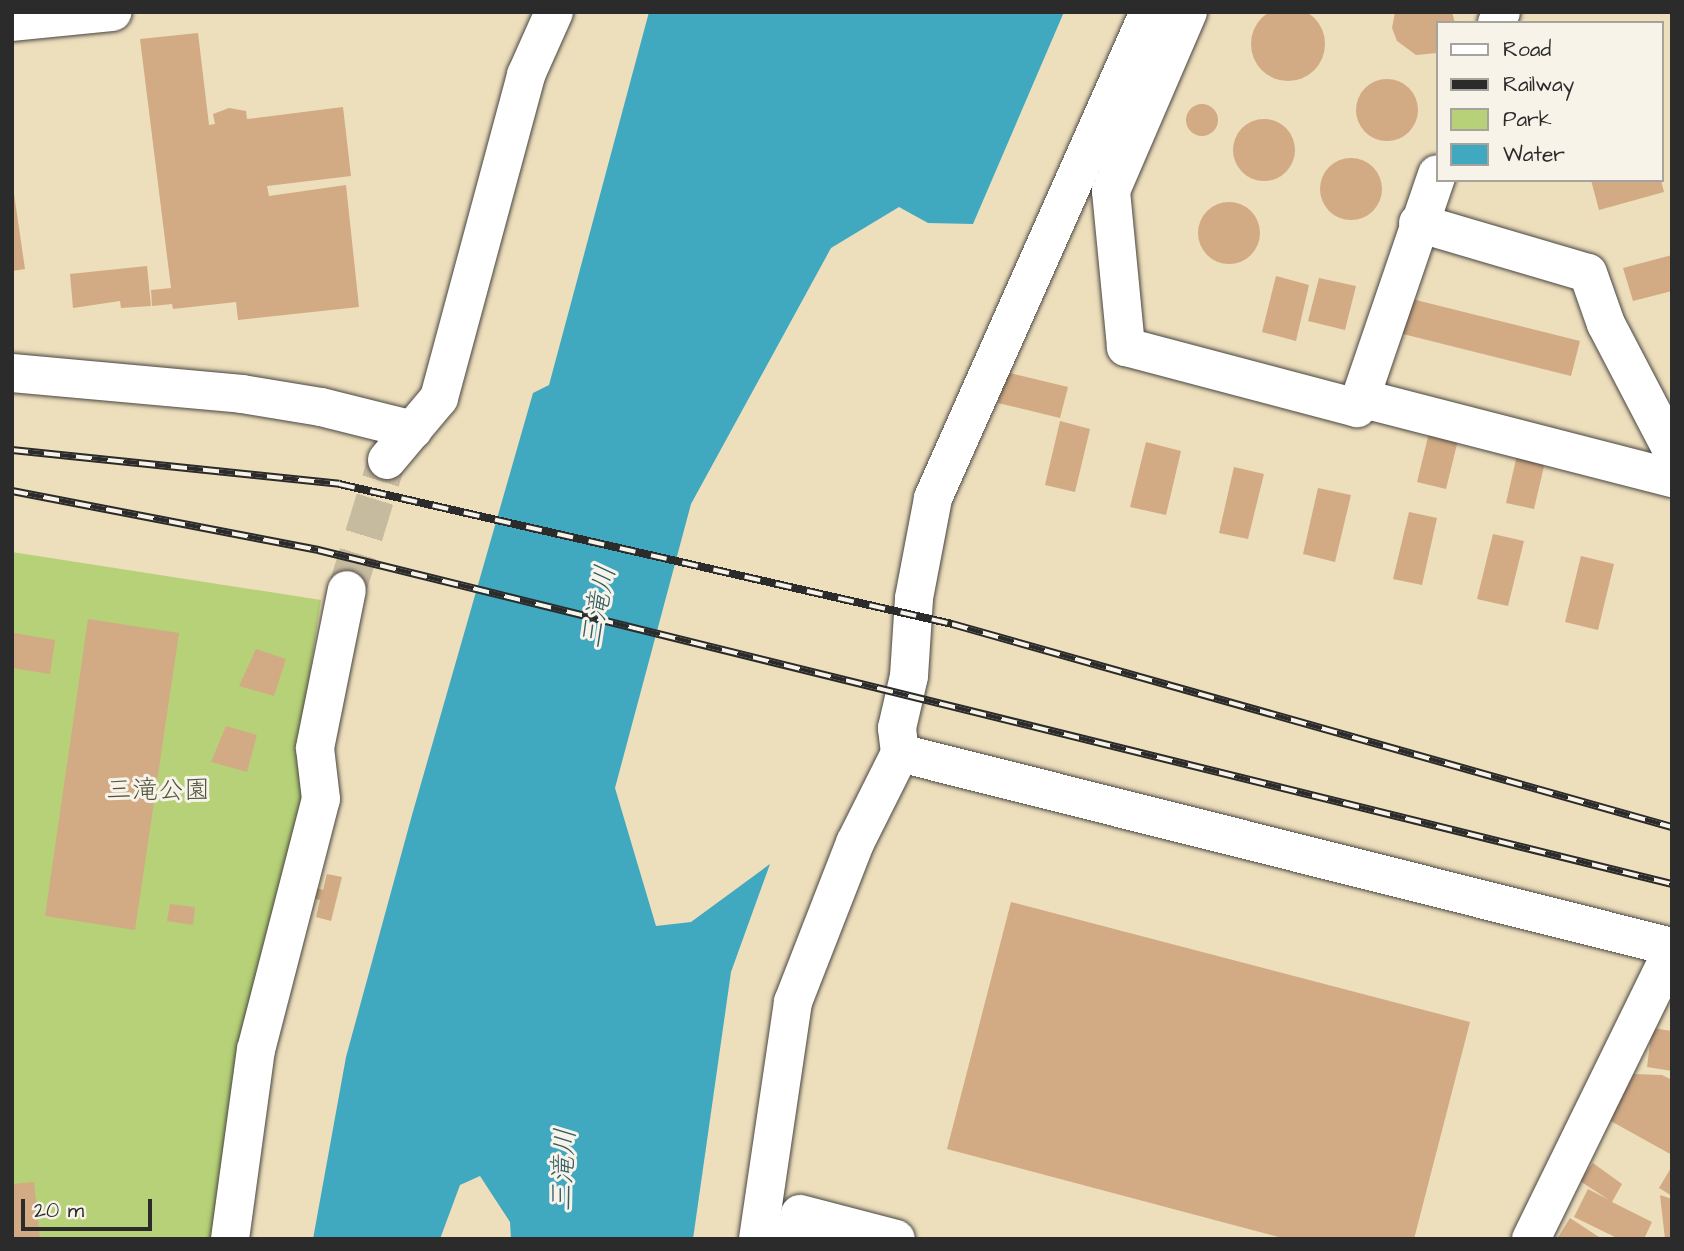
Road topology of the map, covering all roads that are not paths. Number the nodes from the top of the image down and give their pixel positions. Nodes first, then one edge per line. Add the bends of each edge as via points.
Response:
1 (113, 12) edge
2 (554, 12) edge
3 (1149, 12) edge
4 (1188, 12) edge
5 (12, 22) edge
6 (1436, 177) edge
7 (1418, 223) junction
8 (12, 373) edge
9 (1360, 398) junction
10 (412, 430) junction
11 (1672, 450) edge
12 (387, 460) tunnel mouth
13 (1672, 478) edge
14 (347, 590) tunnel mouth
15 (900, 753) junction
16 (1672, 949) edge
17 (230, 1239) edge
18 (758, 1239) edge
19 (794, 1239) edge
20 (896, 1239) edge
21 (1531, 1239) edge

1 - 5 street
2 - 10 street via 526,75 439,398
3 - 15 street via 933,498 914,598 909,676 897,729
4 - 9 street via 1111,191 1126,347 1357,408
6 - 7 street
7 - 9 street
7 - 11 street via 1588,273 1606,324
8 - 10 street via 242,394 321,407
9 - 13 street
10 - 12 street
14 - 17 street via 316,748 321,799 257,1050
15 - 16 street
15 - 18 street via 855,843 793,1002
16 - 21 street
19 - 20 street via 800,1214

